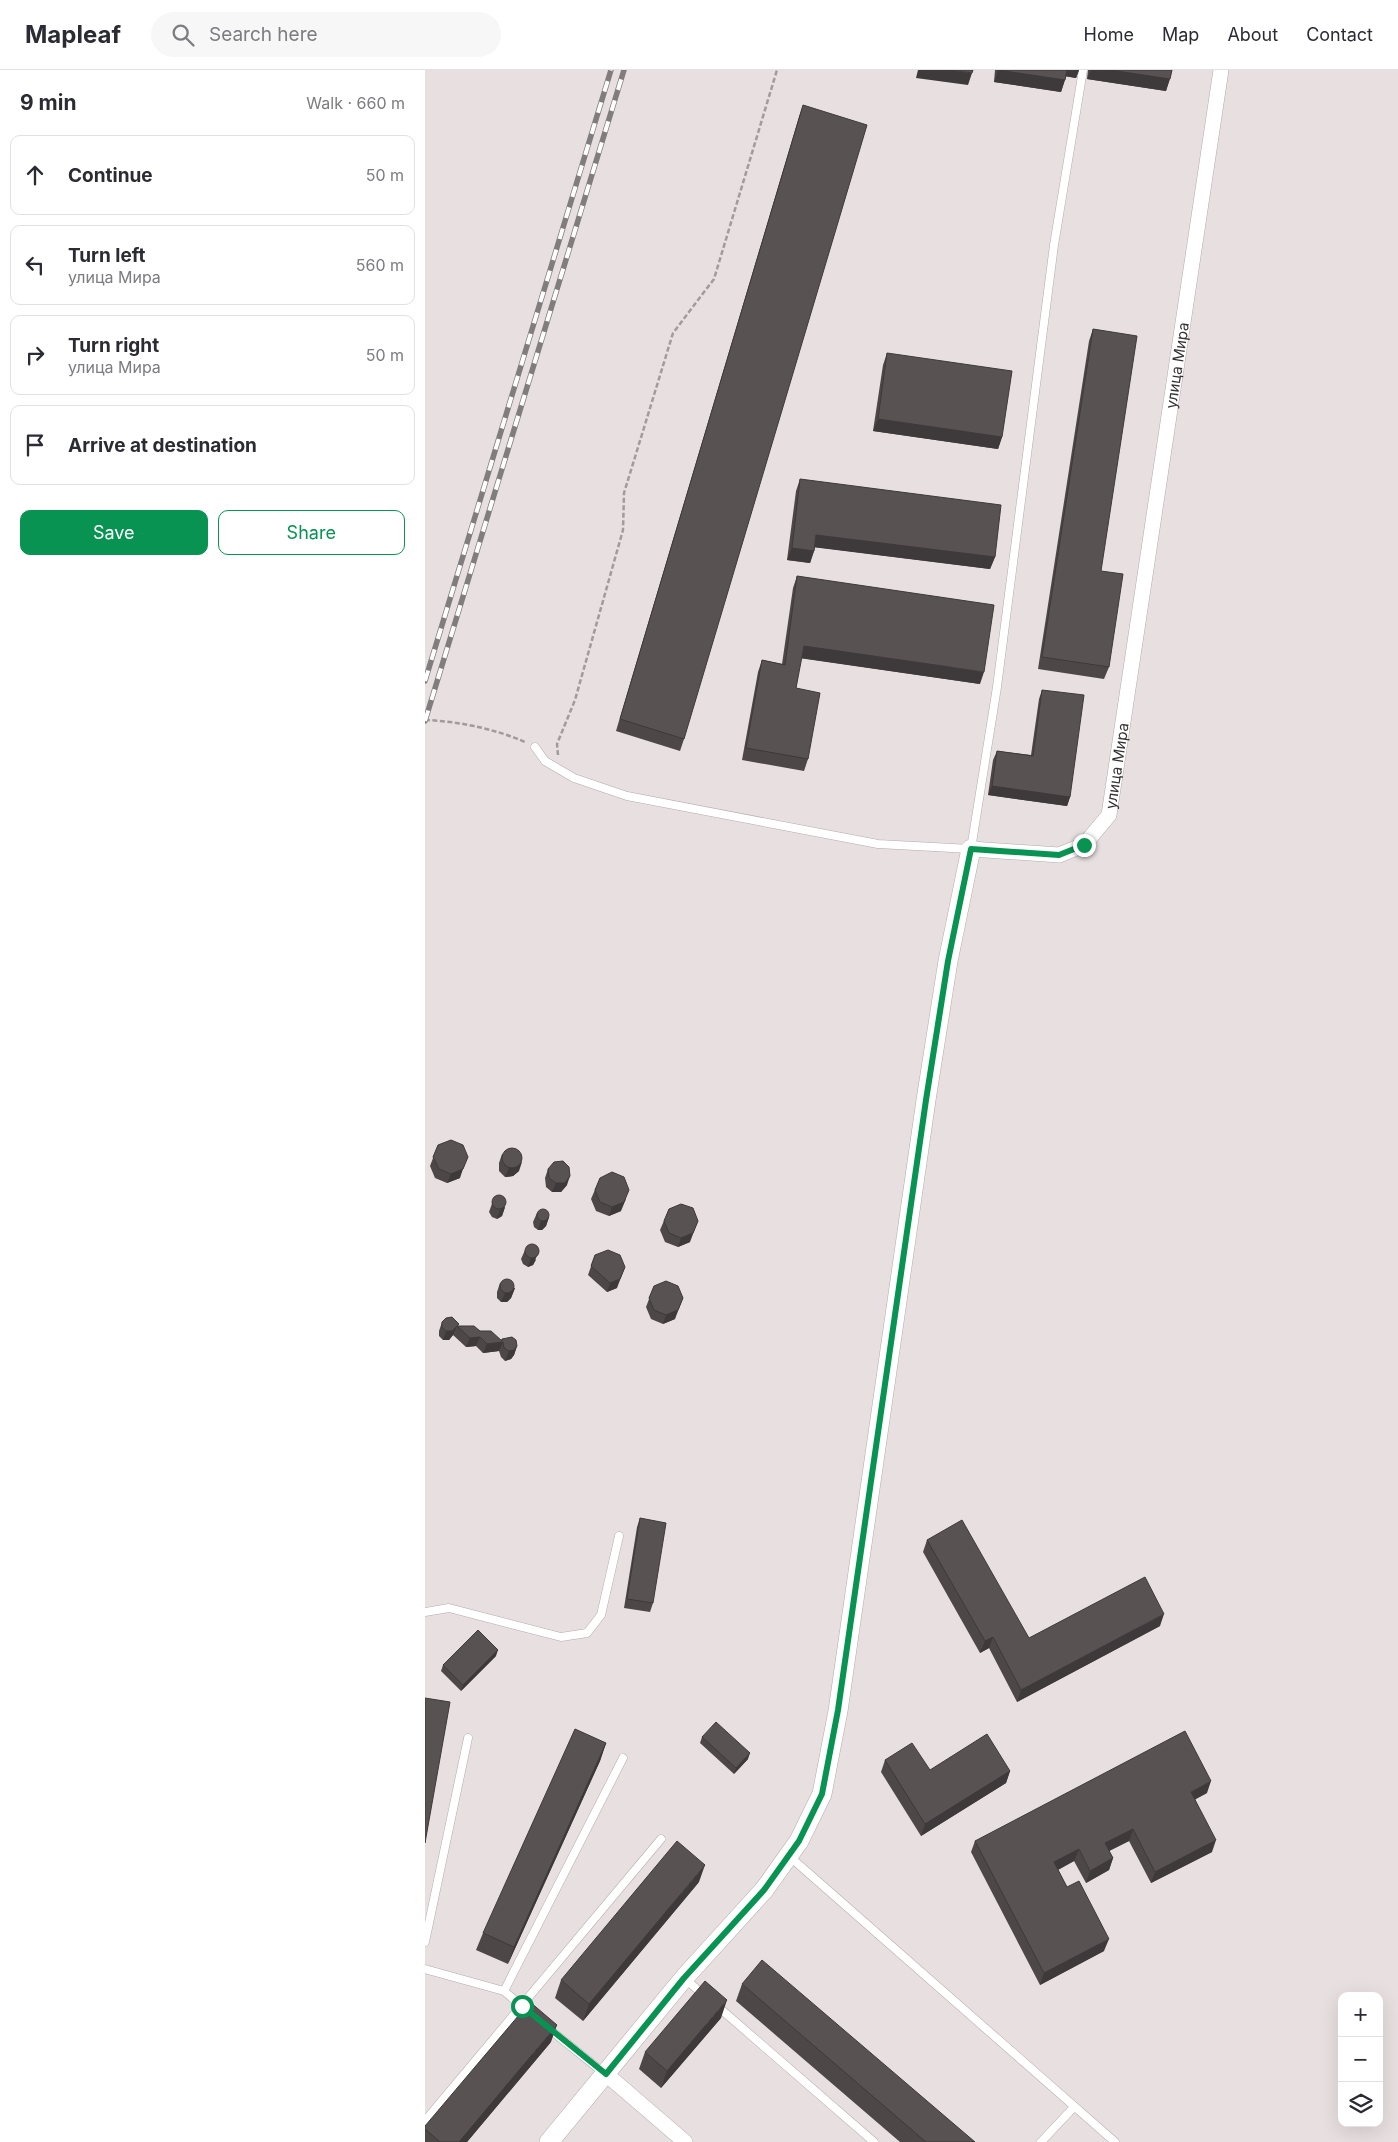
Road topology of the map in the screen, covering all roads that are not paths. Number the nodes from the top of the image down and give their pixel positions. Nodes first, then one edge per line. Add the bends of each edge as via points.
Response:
1 (1083, 70) edge
2 (1221, 70) edge
3 (535, 747) road end
4 (971, 849) junction
5 (619, 1536) dead end
6 (425, 1612) edge
7 (468, 1738) dead end
8 (623, 1758) dead end
9 (661, 1839) dead end
10 (789, 1856) junction
11 (425, 1942) edge
12 (425, 1969) edge
13 (684, 1978) junction
14 (504, 1991) junction
15 (522, 2006) junction
16 (529, 2012) edge
17 (545, 2024) edge
18 (606, 2074) junction
19 (1074, 2107) junction
20 (425, 2121) edge
21 (549, 2142) edge
22 (685, 2142) edge
23 (874, 2142) edge
24 (1041, 2142) edge
25 (1115, 2142) edge

1 - 4 lane via 1054,245 997,687
2 - 4 street, улица Мира via 1109,815 1084,845 1059,855
3 - 4 lane via 545,761 574,778 636,798 878,844
4 - 10 street via 948,961 926,1100 827,1777 809,1826
5 - 6 lane via 601,1615 587,1633 561,1637 449,1608
7 - 11 lane
8 - 14 lane
9 - 15 lane
10 - 13 street via 764,1890
10 - 19 lane
12 - 14 lane
13 - 18 street
13 - 23 lane
14 - 15 lane
15 - 16 lane
15 - 20 lane
17 - 18 lane
18 - 21 street
18 - 22 street
19 - 24 lane
19 - 25 lane

